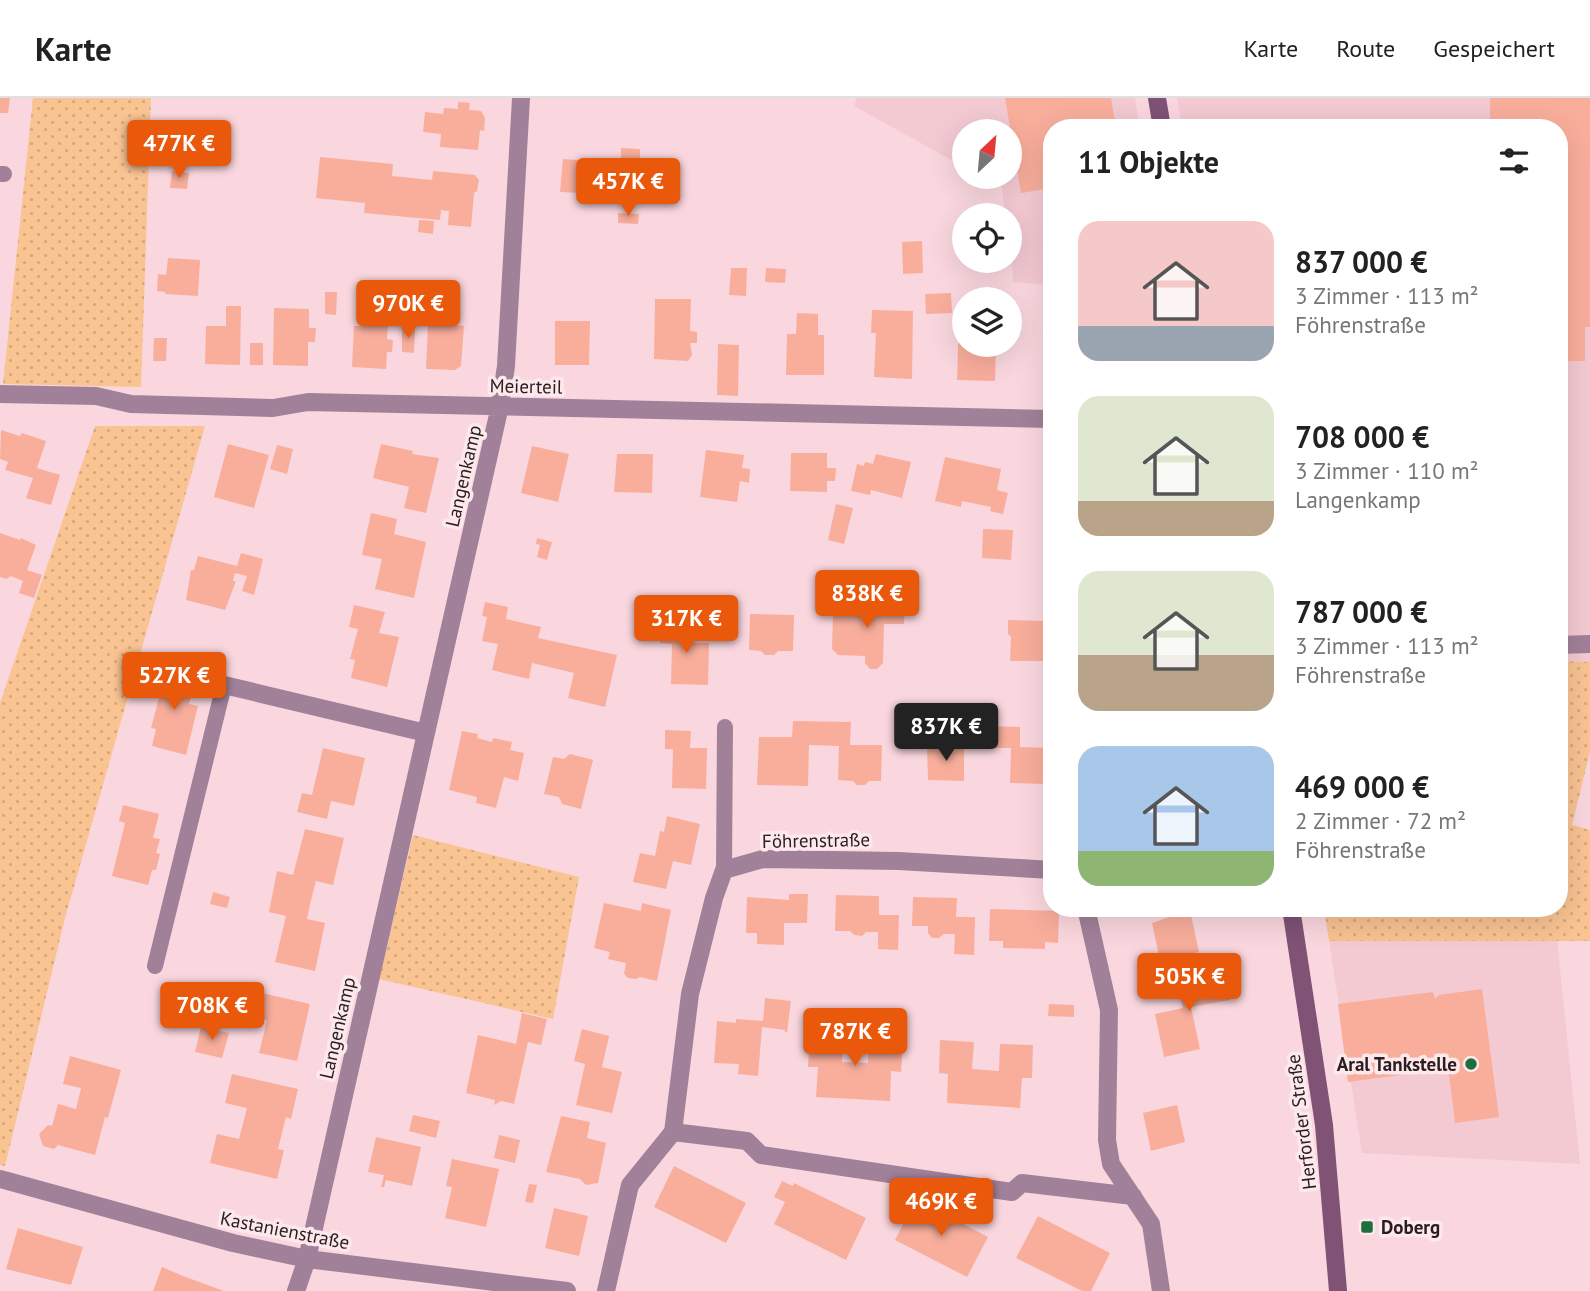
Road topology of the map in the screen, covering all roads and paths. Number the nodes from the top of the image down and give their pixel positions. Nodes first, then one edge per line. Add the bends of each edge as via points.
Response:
1 (521, 98) edge
2 (1157, 98) edge
3 (1160, 119) edge
4 (0, 394) edge
5 (500, 406) junction
6 (1043, 419) edge
7 (1568, 645) edge
8 (1590, 645) edge
9 (224, 685) joint
10 (725, 727) dead end
11 (426, 733) junction
12 (1043, 869) edge
13 (724, 870) junction
14 (1088, 917) edge
15 (1292, 917) edge
16 (155, 966) dead end
17 (673, 1132) junction
18 (0, 1179) edge
19 (1133, 1196) junction
20 (307, 1259) junction
21 (296, 1291) edge
22 (567, 1291) edge
23 (606, 1291) edge
24 (1161, 1291) edge
25 (1338, 1291) edge

1 - 5 street, Langenkamp
2 - 3 main road
4 - 5 street, Meierteil via 273,408 308,402
5 - 6 street, Meierteil
5 - 11 street, Langenkamp
7 - 8 street
9 - 11 street
9 - 16 lane
10 - 13 lane
11 - 20 street, Langenkamp
12 - 13 street, Föhrenstraße via 763,859
13 - 17 street via 690,994
14 - 19 street via 1109,1010 1107,1140 1111,1164
15 - 25 main road, Herforder Straße via 1324,1125
17 - 19 street via 747,1141 761,1155 1012,1192 1022,1182
17 - 23 street via 630,1185
18 - 20 street, Kastanienstraße
19 - 24 street via 1151,1224
20 - 21 street, Langenkamp
20 - 22 street, Kastanienstraße

